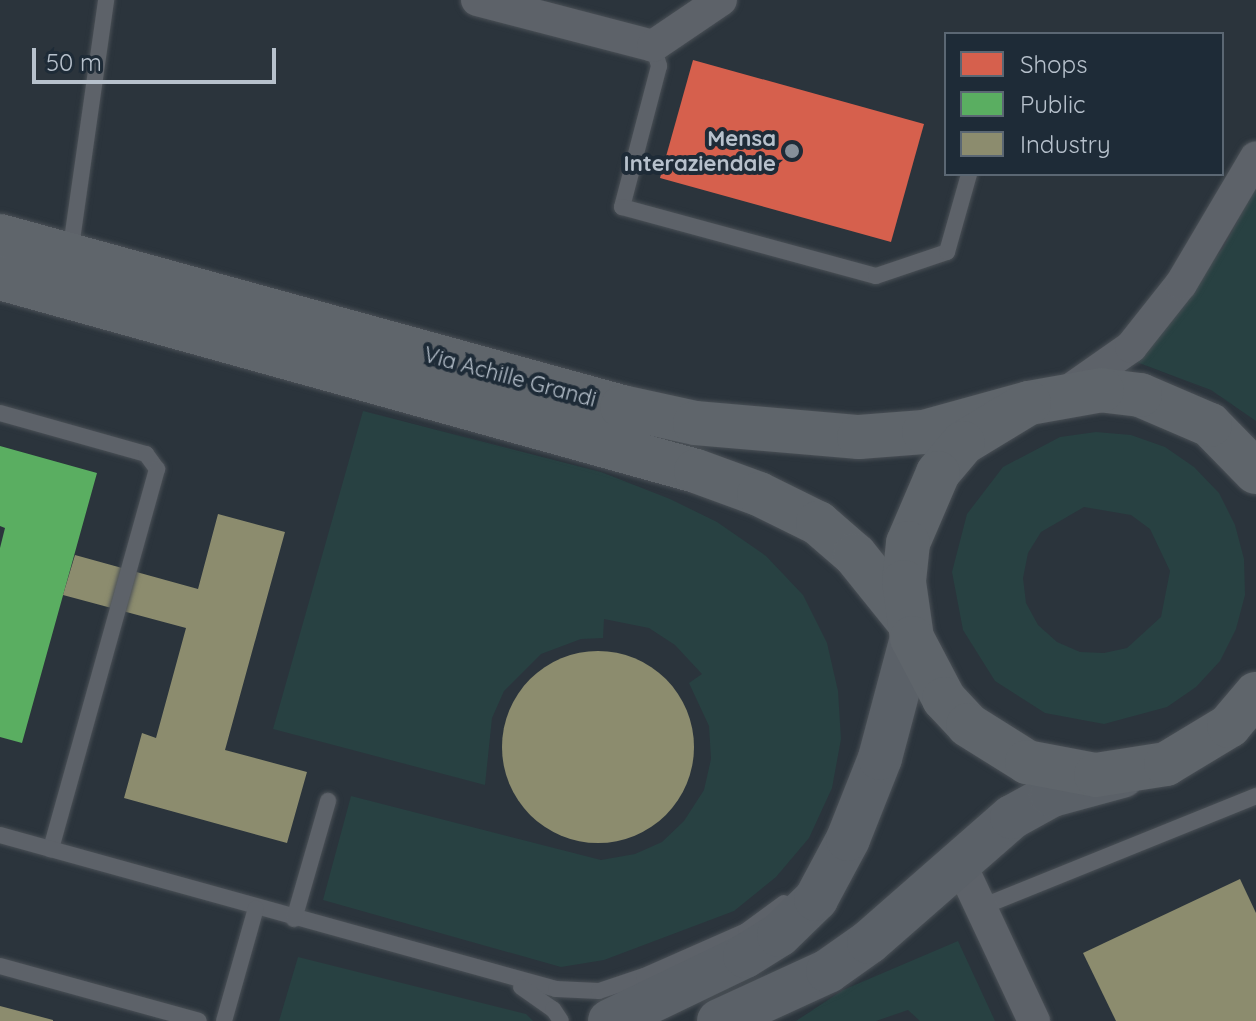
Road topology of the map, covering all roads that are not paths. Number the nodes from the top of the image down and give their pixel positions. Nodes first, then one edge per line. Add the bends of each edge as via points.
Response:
1 (106, 0) edge
2 (477, 0) edge
3 (721, 0) edge
4 (653, 46) junction
5 (1256, 157) edge
6 (968, 176) edge
7 (0, 236) edge
8 (70, 256) junction
9 (0, 278) edge
10 (1046, 398) junction
11 (0, 413) edge
12 (1256, 472) edge
13 (910, 629) junction
14 (1256, 694) edge
15 (1256, 717) edge
16 (1200, 747) junction
17 (1130, 773) junction
18 (1256, 796) edge
19 (328, 801) dead end
20 (0, 835) edge
21 (848, 839) junction
22 (51, 849) junction
23 (959, 861) junction
24 (256, 908) junction
25 (979, 908) junction
26 (294, 919) junction
27 (0, 966) edge
28 (828, 971) junction
29 (509, 980) junction
30 (199, 1021) edge
31 (224, 1021) edge
32 (561, 1021) edge
33 (610, 1021) edge
34 (719, 1021) edge
35 (757, 1021) edge
36 (1034, 1021) edge

1 - 8 lane
2 - 4 street
3 - 4 street
4 - 6 lane via 659,66 622,207 876,276 947,252
5 - 10 street via 1181,284 1131,347
7 - 8 main road, Via Achille Grandi
8 - 10 main road, Via Achille Grandi via 695,423 859,437 924,432
9 - 13 main road, Via Achille Grandi via 611,447 759,494 818,523 855,555
10 - 12 main road via 1127,393 1176,407 1210,425
10 - 13 main road via 974,435 938,473 908,543
11 - 22 lane via 146,454 157,469
13 - 17 main road, Via Achille Grandi via 944,699 996,746 1061,772
13 - 21 main road via 895,709
14 - 16 main road via 1229,726
15 - 16 main road
16 - 17 main road
17 - 23 main road via 1052,795 1012,817
18 - 25 lane
19 - 26 lane
20 - 22 lane
21 - 29 lane via 746,931 599,991
21 - 33 main road via 816,899 779,935
22 - 24 lane
23 - 25 street
23 - 28 main road via 869,942
24 - 26 lane
24 - 31 lane
25 - 36 street
26 - 29 lane
27 - 30 lane
28 - 34 main road
28 - 35 main road
29 - 32 lane via 538,996

